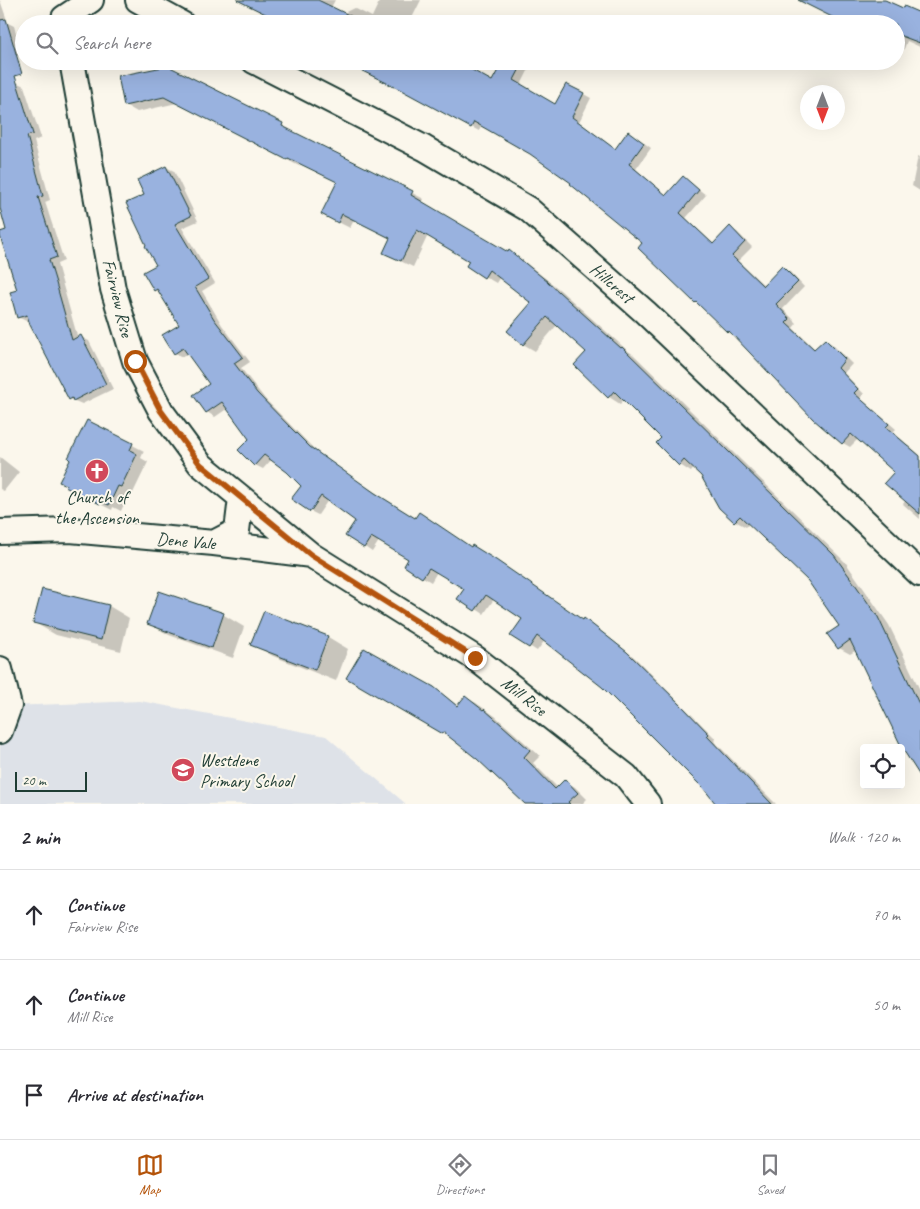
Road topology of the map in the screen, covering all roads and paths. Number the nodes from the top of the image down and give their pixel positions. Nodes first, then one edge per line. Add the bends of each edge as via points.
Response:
1 (92, 0) edge
2 (138, 0) edge
3 (64, 14) edge
4 (166, 15) edge
5 (74, 70) edge
6 (272, 70) edge
7 (241, 498) junction
8 (0, 532) edge
9 (214, 543) junction
10 (311, 555) junction
11 (920, 574) edge
12 (0, 669) edge
13 (0, 731) edge
14 (648, 804) edge

1 - 3 street
2 - 4 street
5 - 7 street, Fairview Rise via 113,288 135,361 161,411 200,464
6 - 11 street, Hillcrest via 424,148 528,209 645,312
7 - 9 street via 237,531
7 - 10 street, Fairview Rise
8 - 9 street, Dene Vale via 70,530
9 - 10 street, Dene Vale
10 - 14 street, Mill Rise via 475,658 626,776
12 - 13 street via 9,706

